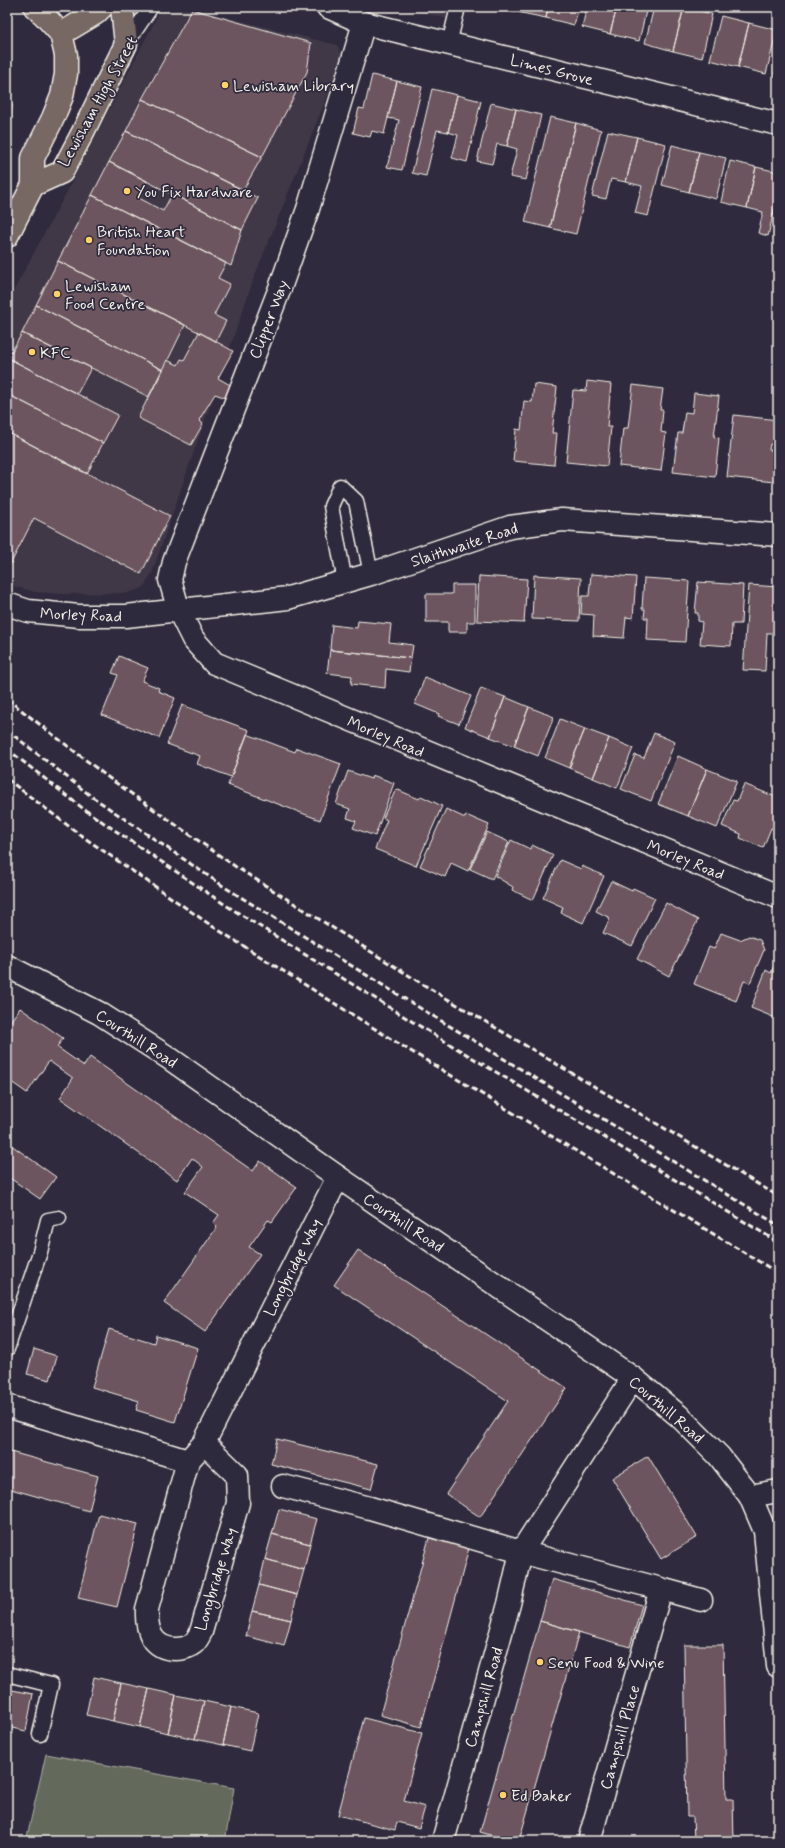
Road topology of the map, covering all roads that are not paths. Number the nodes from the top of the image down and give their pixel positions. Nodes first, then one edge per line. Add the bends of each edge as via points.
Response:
1 (35, 7) edge
2 (102, 7) edge
3 (122, 7) edge
4 (151, 7) edge
5 (332, 7) edge
6 (458, 7) edge
7 (364, 23) junction
8 (61, 34) junction
9 (126, 44) junction
10 (449, 44) junction
11 (778, 124) edge
12 (33, 185) junction
13 (7, 236) edge
14 (778, 535) edge
15 (371, 574) junction
16 (345, 582) junction
17 (7, 604) edge
18 (179, 611) junction
19 (778, 897) edge
20 (7, 966) edge
21 (338, 1177) junction
22 (59, 1218) dead end
23 (7, 1349) edge
24 (633, 1378) junction
25 (7, 1406) edge
26 (204, 1443) junction
27 (188, 1461) junction
28 (283, 1486) dead end
29 (778, 1491) edge
30 (750, 1496) junction
31 (521, 1552) junction
32 (662, 1589) junction
33 (701, 1600) dead end
34 (778, 1666) edge
35 (7, 1674) edge
36 (40, 1734) dead end
37 (443, 1841) edge
38 (589, 1841) edge

1 - 8 highway
2 - 8 highway
3 - 9 highway
4 - 9 lane, Lewisham High Street
5 - 7 street, Limes Grove
6 - 10 lane
7 - 10 street, Limes Grove
7 - 18 street, Clipper Way via 308,208 280,288 174,562 170,580
8 - 12 highway, Lewisham High Street via 66,54 62,96 33,158
9 - 12 highway, Lewisham High Street via 62,172
10 - 11 street, Limes Grove
12 - 13 highway, Lewisham High Street
14 - 15 street, Slaithwaite Road via 562,520 510,526
15 - 16 street, Slaithwaite Road
15 - 16 lane via 356,501 340,486 331,506
16 - 18 street, Slaithwaite Road via 288,598
17 - 18 street, Morley Road via 28,611 79,616 126,616
18 - 19 street, Morley Road via 193,639 214,663
20 - 21 street, Courthill Road via 99,1013 169,1058
21 - 24 street, Courthill Road
21 - 26 street, Longbridge Way
22 - 23 lane via 48,1220 40,1252
24 - 30 street, Courthill Road via 679,1416 719,1456
24 - 31 street, Campshill Road
25 - 27 street
26 - 27 street, Longbridge Way
26 - 27 street, Longbridge Way via 237,1475 238,1503 201,1632 193,1644 182,1649 170,1649 158,1644 150,1635 146,1622 147,1609
28 - 31 street via 370,1508
29 - 30 street
30 - 34 street, Courthill Road via 765,1531
31 - 32 street
31 - 37 street, Campshill Road
32 - 33 street
32 - 38 street, Campshill Place
35 - 36 lane via 51,1685

